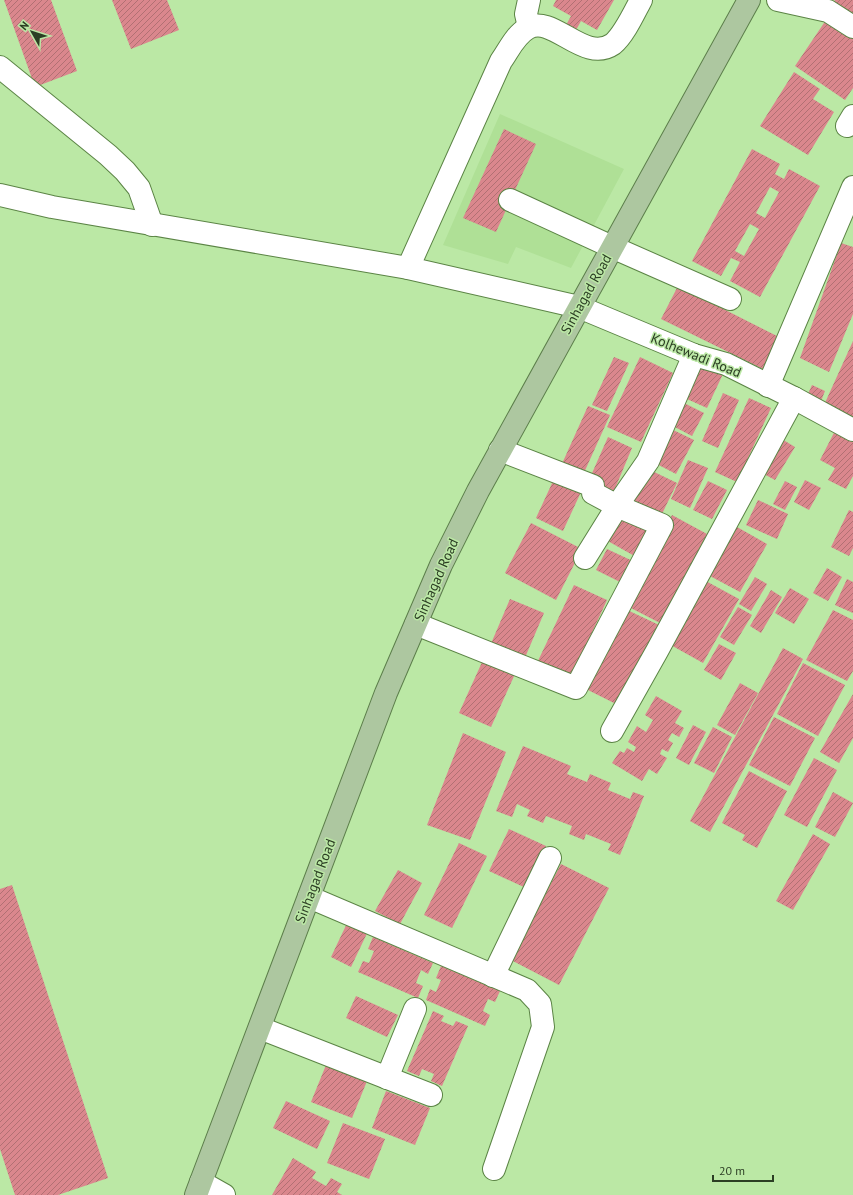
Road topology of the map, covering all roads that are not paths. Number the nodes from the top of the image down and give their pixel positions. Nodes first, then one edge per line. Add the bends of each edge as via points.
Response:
1 (529, 0) edge
2 (641, 0) edge
3 (749, 0) edge
4 (778, 0) edge
5 (853, 26) edge
6 (529, 27) junction
7 (0, 67) edge
8 (853, 187) edge
9 (0, 195) edge
10 (510, 200) dead end
11 (152, 225) junction
12 (612, 248) junction
13 (408, 268) junction
14 (730, 299) dead end
15 (579, 307) junction
16 (694, 355) junction
17 (768, 386) junction
18 (794, 398) junction
19 (853, 430) edge
20 (500, 450) junction
21 (617, 506) junction
22 (585, 558) dead end
23 (416, 624) junction
24 (612, 731) dead end
25 (550, 858) dead end
26 (309, 897) junction
27 (493, 976) junction
28 (415, 1009) dead end
29 (260, 1028) junction
30 (387, 1078) junction
31 (431, 1095) dead end
32 (494, 1169) dead end
33 (199, 1189) edge
34 (224, 1195) edge

1 - 6 street via 526,14
2 - 6 street via 621,35 602,49 591,49 550,28
3 - 12 main road, Sinhagad Road
4 - 5 street via 828,11
6 - 13 street via 518,35 501,61
7 - 11 street via 126,171 139,188
8 - 17 street
9 - 11 street, Kolhewadi Road
10 - 12 street
11 - 13 street, Kolhewadi Road
12 - 14 street
12 - 15 main road, Sinhagad Road
13 - 15 street, Kolhewadi Road
15 - 16 street, Kolhewadi Road
15 - 20 main road, Sinhagad Road
16 - 17 street, Kolhewadi Road via 726,364
16 - 21 street via 648,461
17 - 18 street, Kolhewadi Road
18 - 19 street, Kolhewadi Road
18 - 24 street
20 - 21 street via 593,486 593,493
20 - 23 main road, Sinhagad Road via 441,565
21 - 22 street
21 - 23 street via 662,525 576,688
23 - 26 main road, Sinhagad Road via 386,693
25 - 27 street
26 - 27 street
26 - 29 main road, Sinhagad Road
27 - 32 street via 527,990 540,1004 543,1027
28 - 30 street
29 - 30 street
29 - 33 main road, Sinhagad Road
30 - 31 street
33 - 34 street

